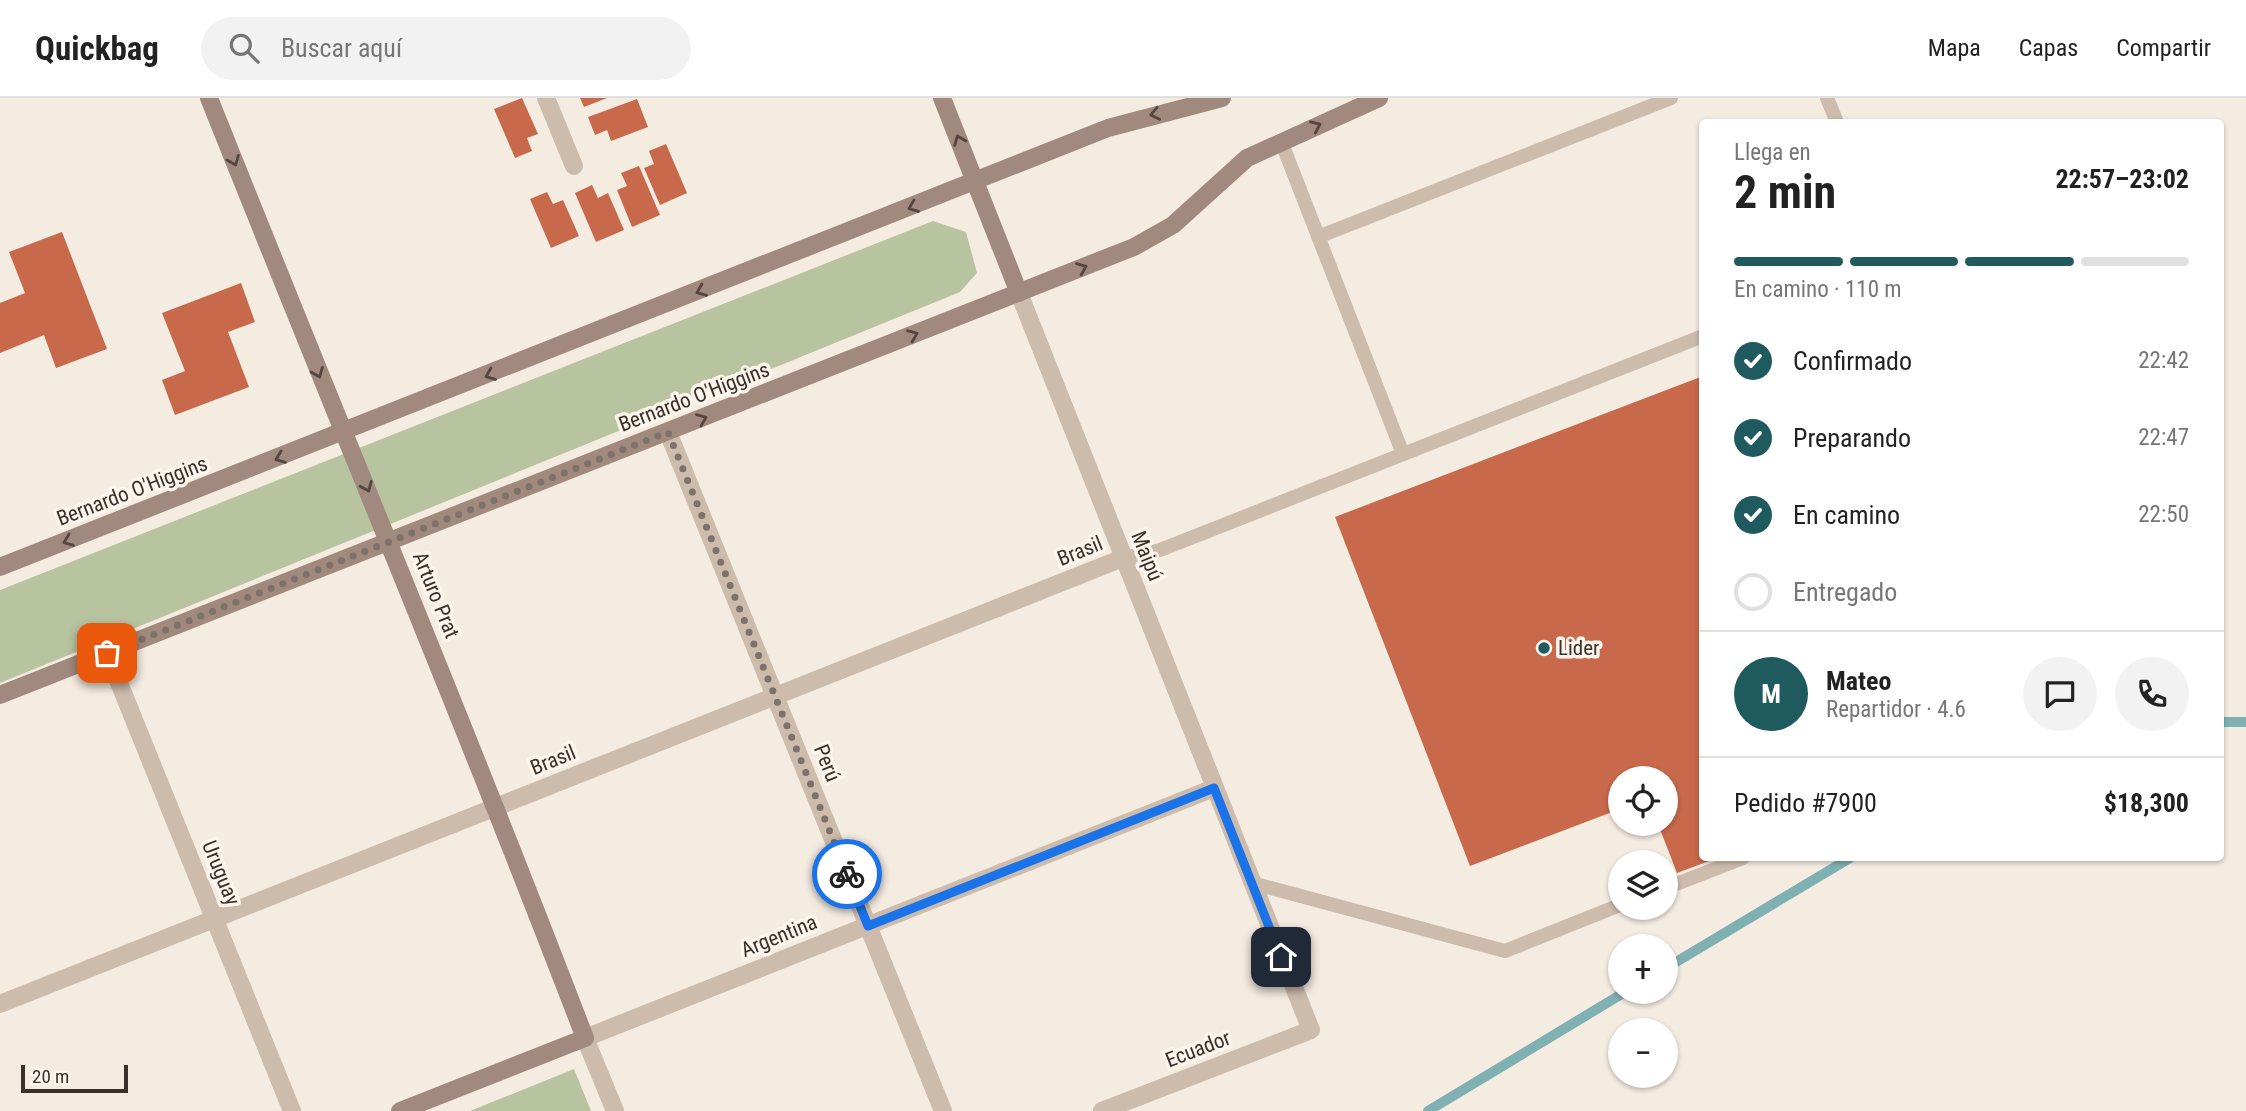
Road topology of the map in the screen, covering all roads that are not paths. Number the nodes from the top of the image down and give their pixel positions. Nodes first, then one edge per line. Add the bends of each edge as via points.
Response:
1 (209, 98) edge
2 (547, 98) edge
3 (942, 98) edge
4 (1222, 98) edge
5 (1379, 98) edge
6 (1671, 98) edge
7 (1827, 98) edge
8 (1646, 102) edge
9 (1836, 119) edge
10 (1281, 141) junction
11 (574, 166) dead end
12 (976, 182) junction
13 (1318, 237) junction
14 (1019, 293) junction
15 (1699, 338) edge
16 (668, 432) junction
17 (343, 433) junction
18 (1403, 454) junction
19 (390, 541) junction
20 (1123, 558) junction
21 (0, 568) edge
22 (107, 653) junction
23 (0, 695) edge
24 (775, 696) junction
25 (1214, 788) junction
26 (495, 807) junction
27 (1735, 861) edge
28 (1252, 883) junction
29 (1678, 883) edge
30 (1608, 910) edge
31 (215, 918) junction
32 (868, 926) junction
33 (0, 1004) edge
34 (1311, 1030) joint
35 (585, 1038) junction
36 (292, 1111) edge
37 (400, 1111) edge
38 (615, 1111) edge
39 (943, 1111) edge
40 (1102, 1111) edge

1 -> 17 street, Arturo Prat
2 - 11 street
12 -> 3 street, Maipú
4 -> 12 street, Bernardo O'Higgins via 1124,122
10 -> 5 street, Bernardo O'Higgins
6 - 8 lane
7 - 9 lane
8 - 13 lane
10 - 13 lane
14 -> 10 street, Bernardo O'Higgins via 1154,237 1189,212 1230,171
12 - 14 street, Maipú
12 -> 17 street, Bernardo O'Higgins
13 - 18 lane
16 -> 14 street, Bernardo O'Higgins
14 - 20 street, Maipú
15 - 18 lane
16 - 19 street, Bernardo O'Higgins
16 - 24 street, Perú
17 -> 19 street, Arturo Prat
17 -> 21 street, Bernardo O'Higgins
18 - 20 lane via 1160,550
19 - 22 street, Bernardo O'Higgins
19 - 26 street, Arturo Prat
20 - 24 street, Brasil
20 - 25 street, Maipú
22 - 23 street, Bernardo O'Higgins
22 - 31 street, Uruguay
24 - 26 street, Brasil
24 - 32 street, Perú
25 - 28 street, Maipú
25 - 32 street, Argentina
26 - 31 street, Brasil
26 - 35 street, Arturo Prat
27 - 29 lane
28 - 30 lane via 1505,951
28 - 34 street, Maipú
31 - 33 street, Brasil
31 - 36 street, Uruguay
32 - 35 street, Argentina
32 - 39 street, Perú
34 - 40 street, Ecuador
35 - 37 street, Argentina
35 - 38 street, Arturo Prat

